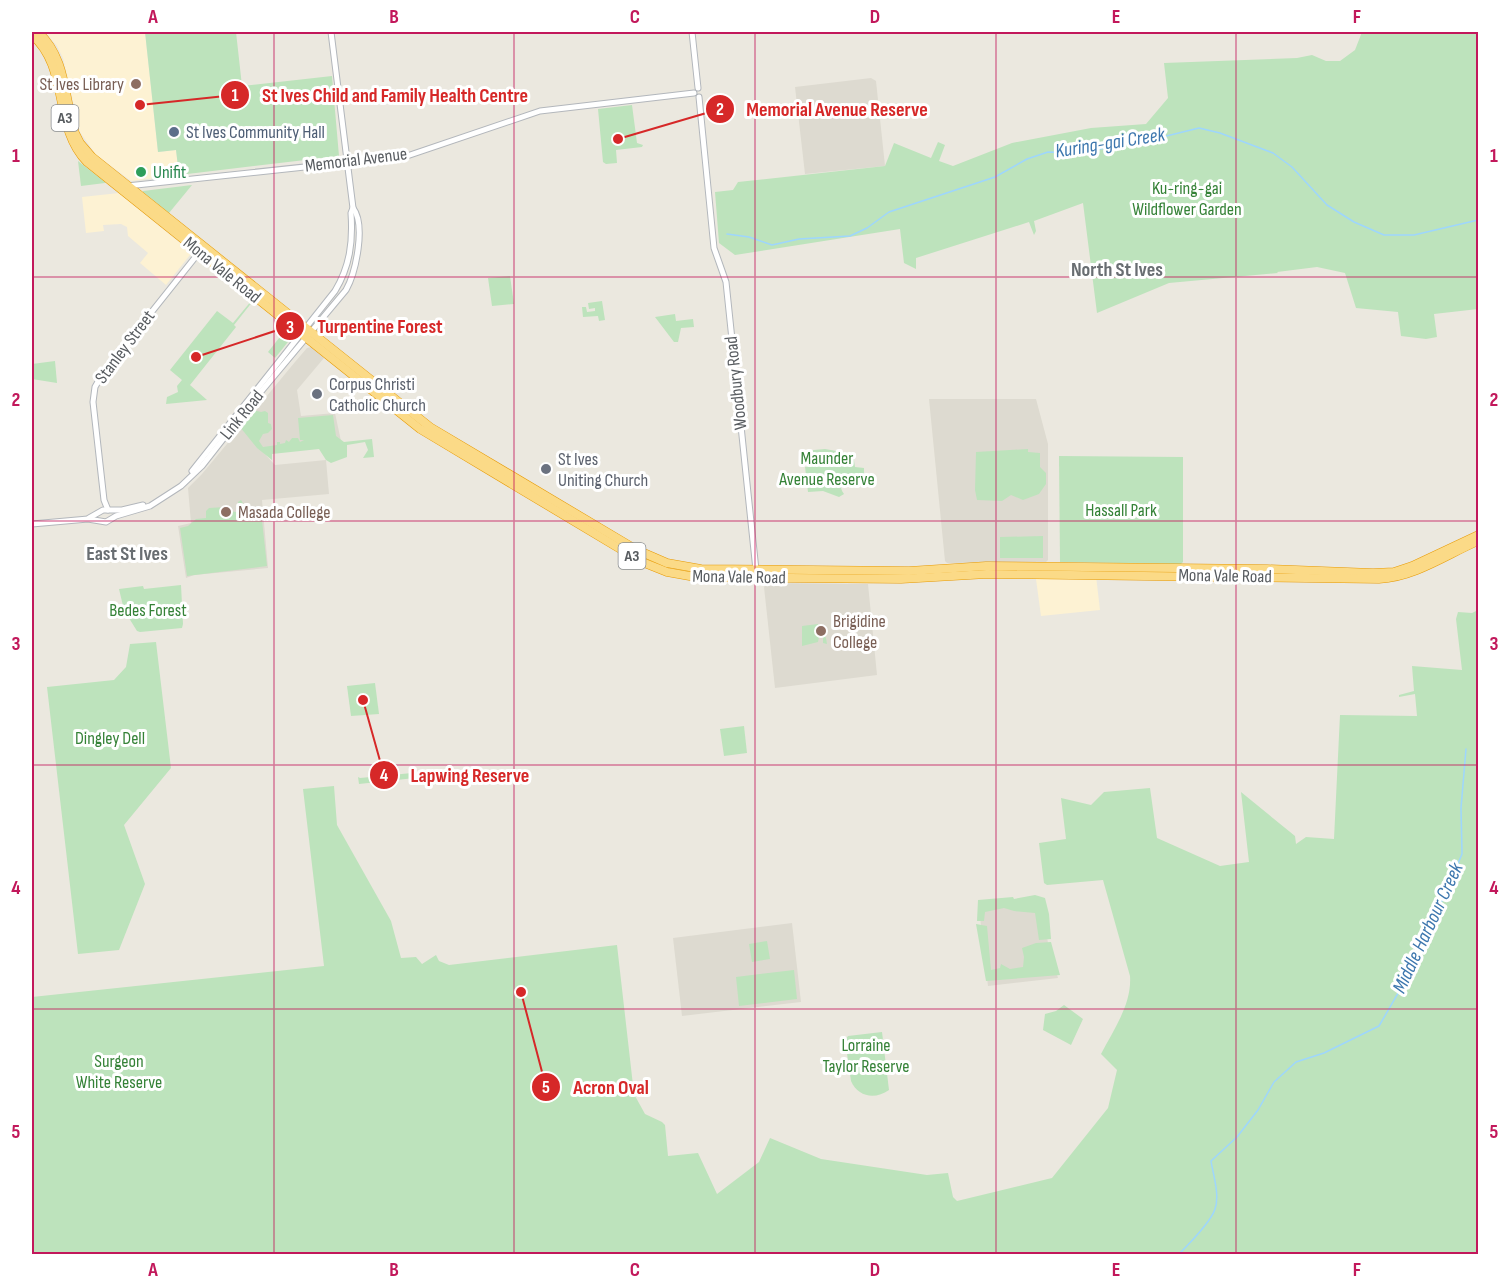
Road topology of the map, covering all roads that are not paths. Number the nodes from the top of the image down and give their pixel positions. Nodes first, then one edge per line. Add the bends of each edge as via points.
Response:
1 (38, 32) edge
2 (331, 32) edge
3 (692, 32) edge
4 (32, 34) edge
5 (697, 92) junction
6 (347, 162) junction
7 (124, 186) junction
8 (353, 208) junction
9 (202, 249) junction
10 (306, 333) junction
11 (105, 511) junction
12 (88, 519) junction
13 (111, 519) junction
14 (101, 520) junction
15 (32, 525) edge
16 (1479, 535) edge
17 (1479, 542) edge
18 (757, 574) junction

1 - 7 highway, Mona Vale Road / A3 via 60,65 80,143
2 - 6 street
3 - 5 street, Woodbury Road
4 - 7 highway, Mona Vale Road / A3 via 52,63 76,150
5 - 6 street, Memorial Avenue via 540,111 415,154
5 - 18 street, Woodbury Road via 714,248 726,282
6 - 7 street, Memorial Avenue
6 - 8 street
7 - 9 highway, Mona Vale Road / A3
8 - 10 street, Link Road via 351,253 344,276
8 - 10 street, Link Road via 359,249 350,282 335,304
9 - 10 highway, Mona Vale Road / A3
9 - 11 street, Stanley Street via 94,387
10 - 11 street, Link Road via 184,480 149,503
10 - 13 street, Link Road via 193,476 159,502
10 - 18 highway, Mona Vale Road / A3 via 429,435 642,562 688,576
11 - 12 street
11 - 13 street
11 - 14 street
12 - 14 street, Link Road
12 - 15 street
13 - 14 street, Link Road
16 - 18 highway, Mona Vale Road / A3 via 1412,566 1384,573 986,566
17 - 18 highway, Mona Vale Road / A3 via 1414,572 1386,579 992,574 913,579

